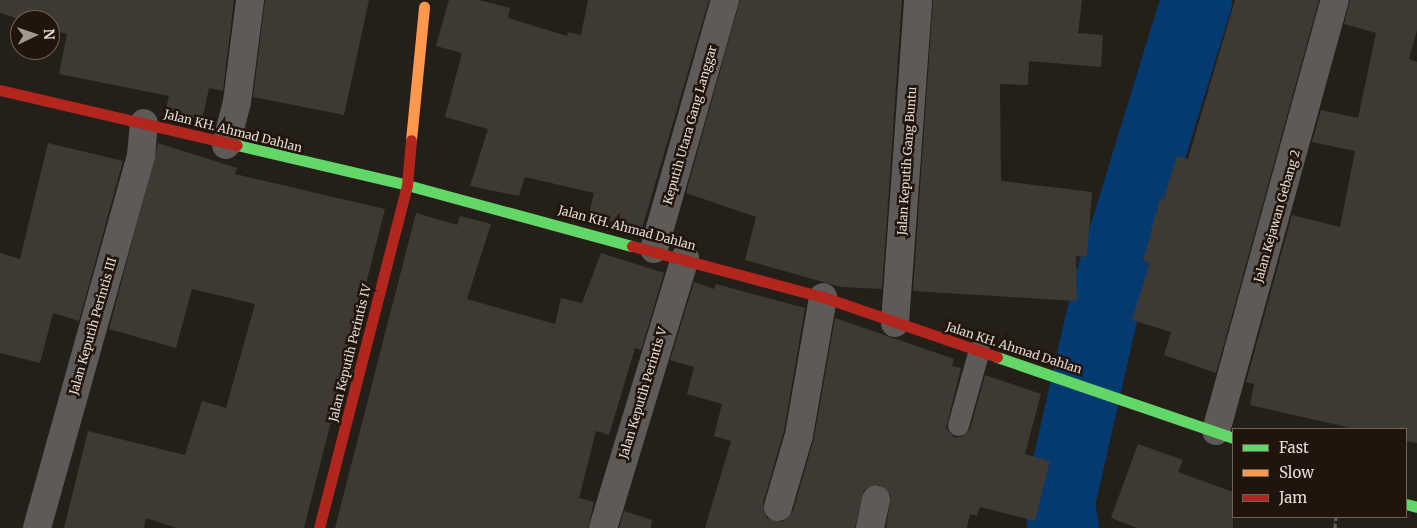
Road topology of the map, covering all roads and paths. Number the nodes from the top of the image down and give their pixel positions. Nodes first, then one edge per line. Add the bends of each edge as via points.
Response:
1 (250, 0) edge
2 (725, 0) edge
3 (918, 0) edge
4 (1335, 0) edge
5 (424, 7) dead end
6 (0, 90) edge
7 (144, 123) junction
8 (226, 145) junction
9 (408, 185) junction
10 (654, 249) junction
11 (685, 258) junction
12 (823, 297) junction
13 (895, 322) junction
14 (979, 350) junction
15 (958, 425) dead end
16 (1225, 434) edge
17 (876, 500) dead end
18 (778, 507) dead end
19 (37, 528) edge
20 (319, 528) edge
21 (603, 528) edge
22 (870, 528) edge

1 - 8 street
2 - 10 street, Keputih Utara Gang Langgar
3 - 13 street, Jalan Keputih Gang Buntu
4 - 16 street, Jalan Kejawan Gebang 2
5 - 9 street, Jalan Keputih Perintis IV
6 - 7 street, Jalan KH. Ahmad Dahlan
7 - 8 street, Jalan KH. Ahmad Dahlan
7 - 19 street, Jalan Keputih Perintis III via 141,156
8 - 9 street, Jalan KH. Ahmad Dahlan
9 - 10 street, Jalan KH. Ahmad Dahlan
9 - 20 street, Jalan Keputih Perintis IV
10 - 11 street, Jalan KH. Ahmad Dahlan
11 - 12 street, Jalan KH. Ahmad Dahlan
11 - 21 street, Jalan Keputih Perintis V
12 - 13 street, Jalan KH. Ahmad Dahlan
12 - 18 street via 799,435
13 - 14 street, Jalan KH. Ahmad Dahlan
14 - 15 lane
14 - 16 street, Jalan KH. Ahmad Dahlan
17 - 22 street

